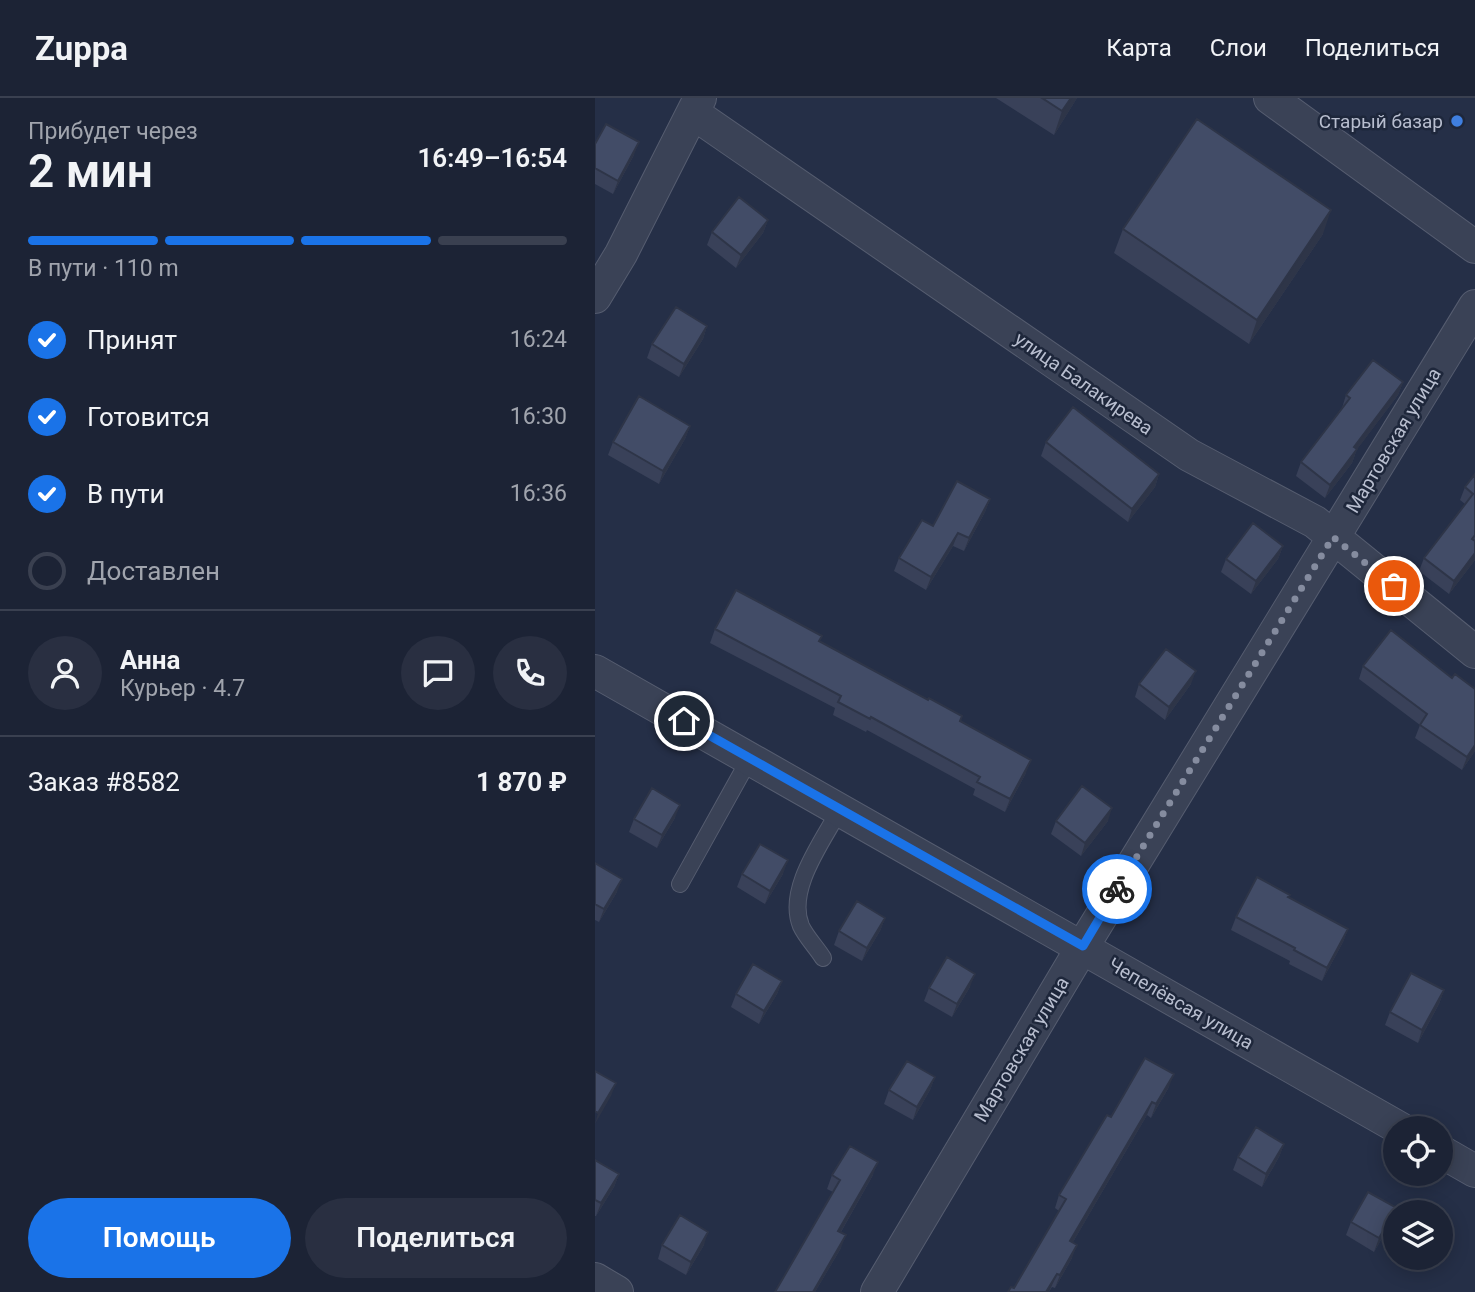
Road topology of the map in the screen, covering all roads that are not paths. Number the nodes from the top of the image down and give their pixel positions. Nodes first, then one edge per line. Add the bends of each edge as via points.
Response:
1 (1270, 98) edge
2 (697, 106) edge
3 (1475, 247) edge
4 (595, 297) edge
5 (1475, 306) edge
6 (1333, 537) junction
7 (1475, 652) edge
8 (595, 671) edge
9 (750, 758) junction
10 (841, 809) junction
11 (680, 884) dead end
12 (1083, 946) junction
13 (823, 958) dead end
14 (1383, 1119) edge
15 (1453, 1158) edge
16 (1475, 1171) edge
17 (595, 1279) edge
18 (617, 1292) edge
19 (877, 1292) edge

1 - 3 street
2 - 4 street
2 - 6 street, улица Балакирева via 1189,455 1315,522
5 - 6 street, Мартовская улица
6 - 7 street, улица Балакирева
6 - 12 street, Мартовская улица
8 - 9 street, Чепелёвсая улица
9 - 10 street, Чепелёвсая улица
9 - 11 lane
10 - 12 street, Чепелёвсая улица
10 - 13 lane via 800,883 797,902 801,926
12 - 14 street, Чепелёвсая улица
12 - 19 street, Мартовская улица
15 - 16 street
17 - 18 street

